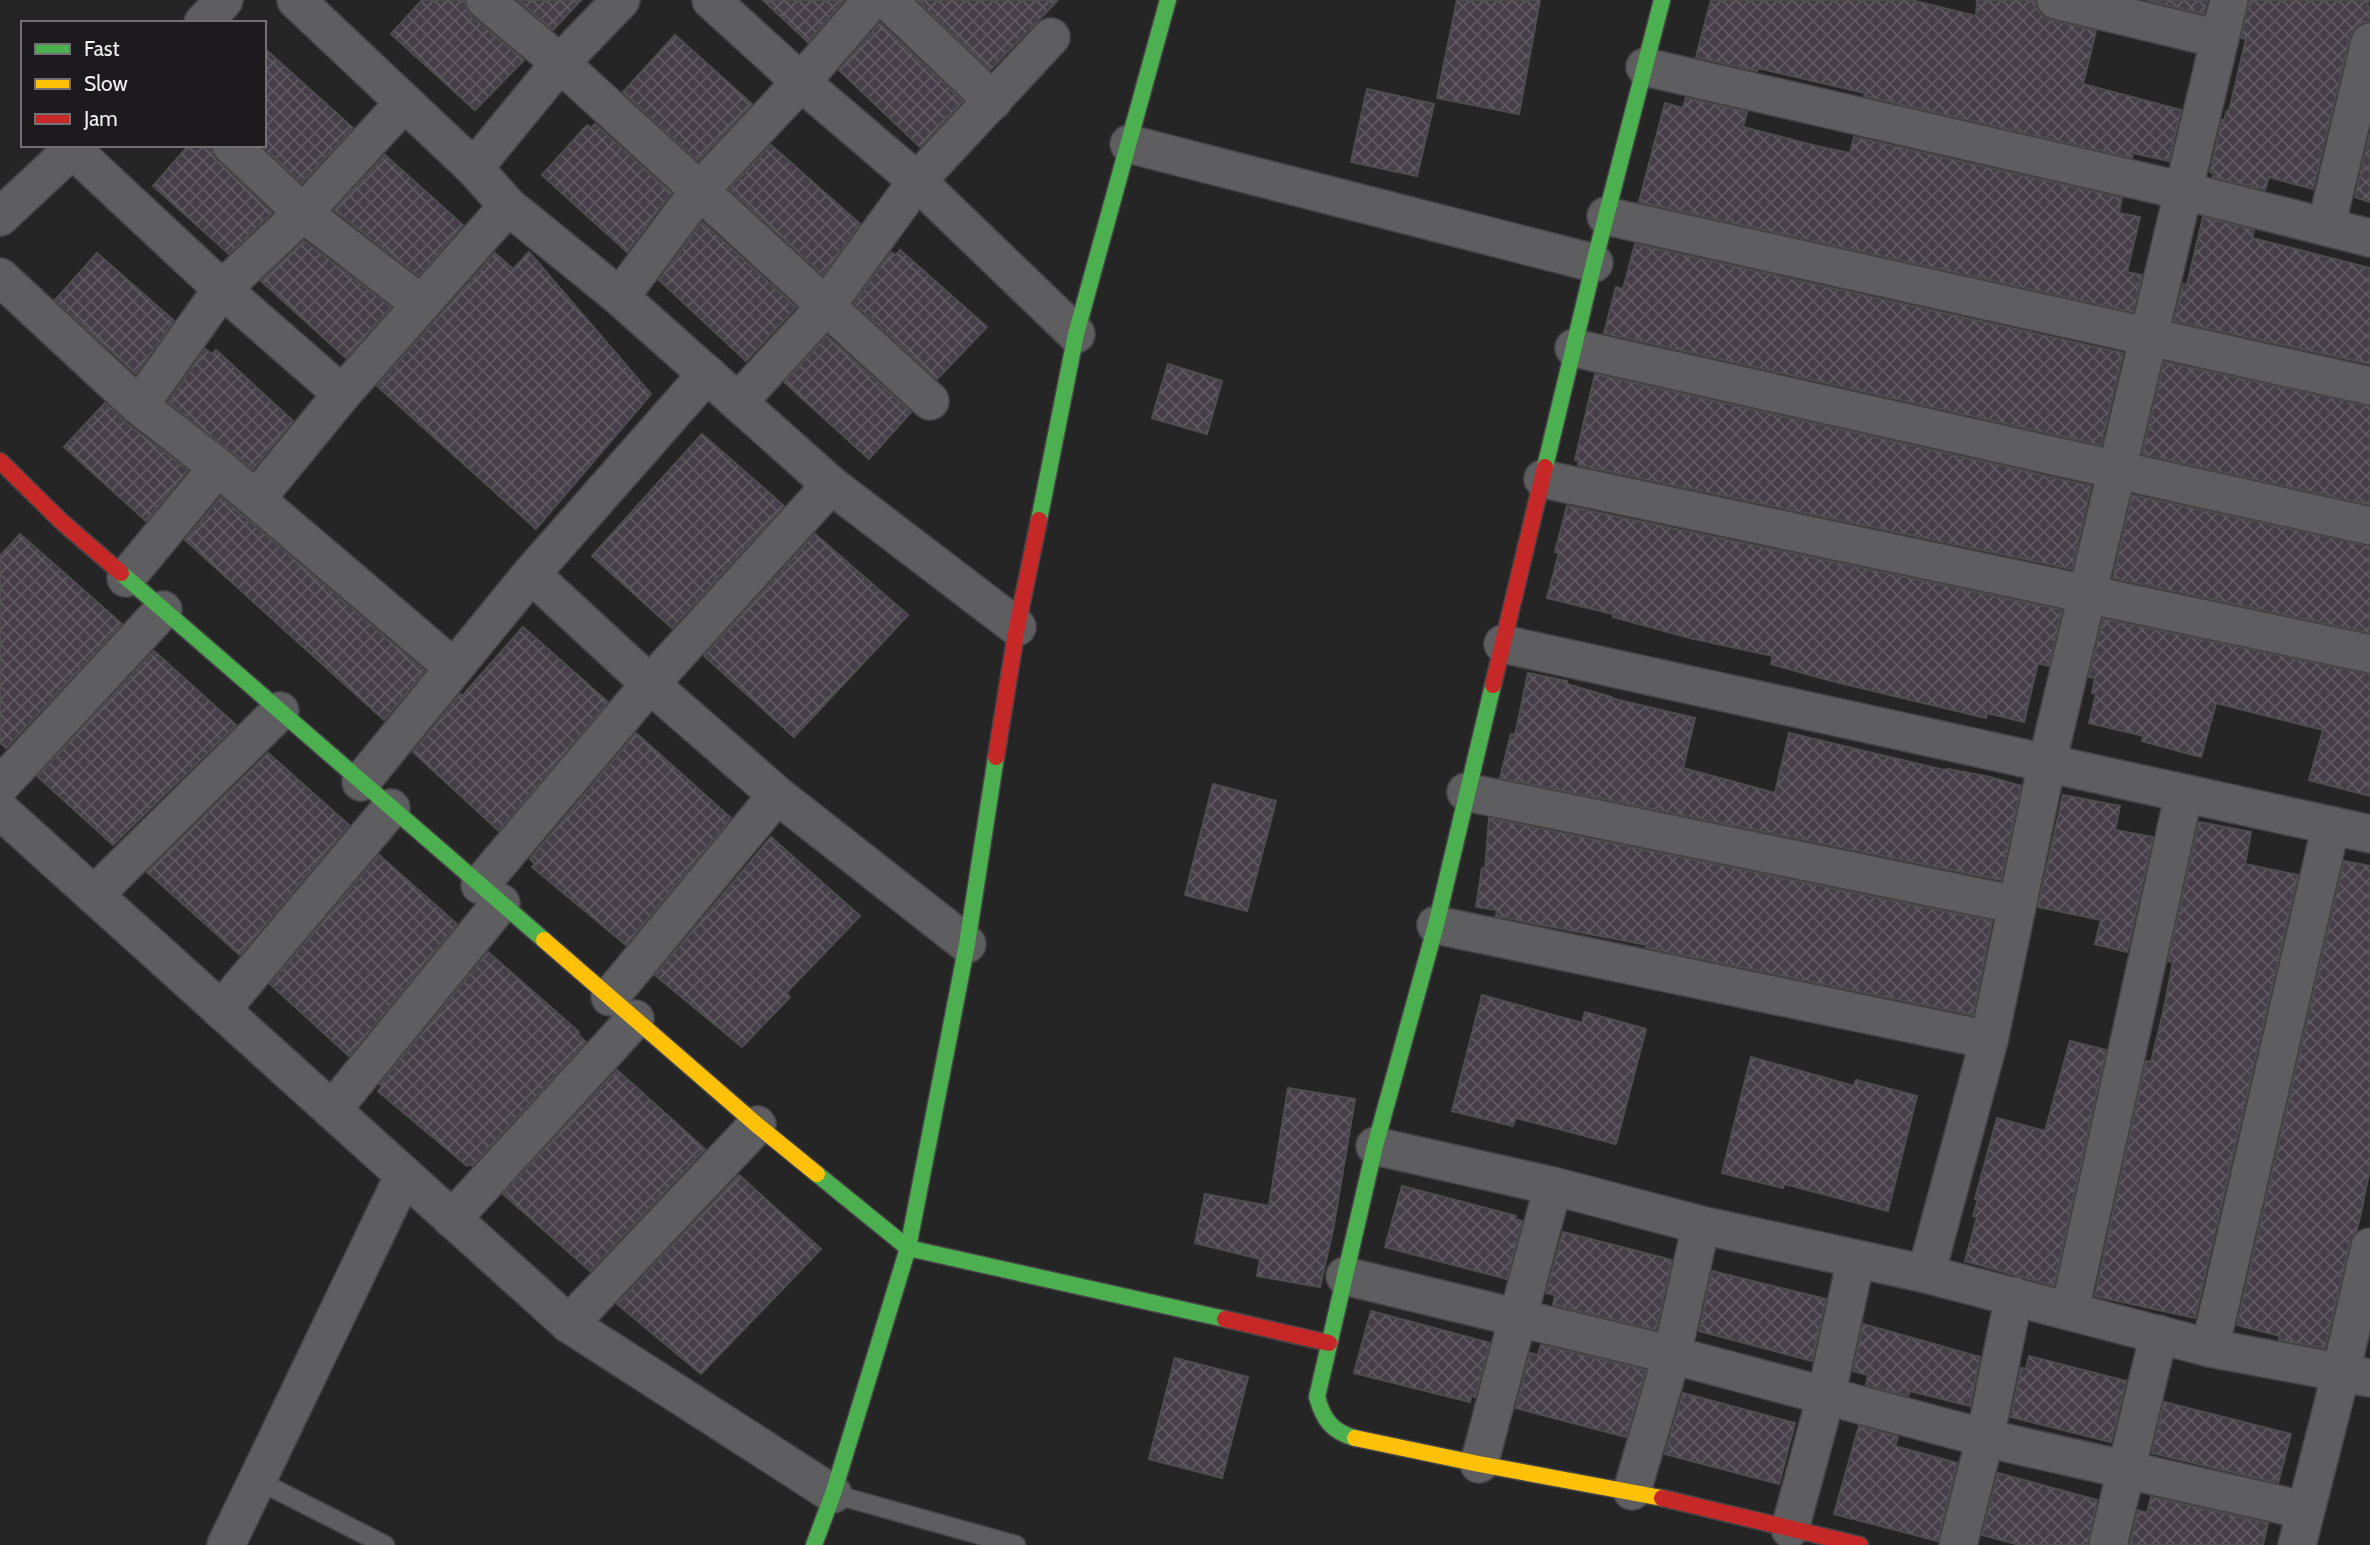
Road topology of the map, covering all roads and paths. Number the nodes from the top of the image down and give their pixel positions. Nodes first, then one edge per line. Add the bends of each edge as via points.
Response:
1 (224, 0) edge
2 (296, 0) edge
3 (485, 0) edge
4 (621, 0) edge
5 (711, 0) edge
6 (872, 0) edge
7 (887, 0) edge
8 (1168, 0) edge
9 (1662, 0) edge
10 (2056, 0) edge
11 (2229, 0) edge
12 (205, 21) edge
13 (1051, 37) dead end
14 (2219, 38) junction
15 (2370, 42) edge
16 (560, 63) junction
17 (1645, 67) junction
18 (801, 82) junction
19 (993, 101) junction
20 (404, 103) junction
21 (1129, 144) junction
22 (74, 147) edge
23 (233, 147) edge
24 (474, 169) junction
25 (918, 181) junction
26 (699, 191) junction
27 (2184, 191) junction
28 (508, 206) junction
29 (303, 213) junction
30 (1606, 216) junction
31 (0, 217) edge
32 (2326, 227) junction
33 (2370, 238) edge
34 (1594, 262) junction
35 (0, 277) edge
36 (222, 289) junction
37 (620, 297) junction
38 (421, 304) junction
39 (826, 306) junction
40 (1076, 334) junction
41 (2149, 335) junction
42 (1574, 348) junction
43 (707, 374) junction
44 (2370, 386) edge
45 (342, 394) junction
46 (930, 401) dead end
47 (738, 402) junction
48 (139, 406) junction
49 (0, 461) edge
50 (218, 467) junction
51 (2116, 472) junction
52 (1543, 479) junction
53 (831, 485) junction
54 (256, 499) junction
55 (2370, 526) edge
56 (531, 574) junction
57 (126, 578) junction
58 (2088, 593) junction
59 (163, 610) junction
60 (1017, 627) junction
61 (1503, 643) junction
62 (2370, 654) edge
63 (454, 668) junction
64 (650, 684) junction
65 (280, 711) junction
66 (2047, 763) junction
67 (361, 782) junction
68 (0, 786) edge
69 (1466, 792) junction
70 (2184, 793) junction
71 (777, 795) junction
72 (391, 808) junction
73 (0, 810) edge
74 (2331, 825) junction
75 (2370, 834) edge
76 (491, 894) junction
77 (94, 895) junction
78 (2017, 905) junction
79 (1436, 925) junction
80 (967, 944) junction
81 (622, 1008) junction
82 (222, 1010) junction
83 (1989, 1040) junction
84 (332, 1110) junction
85 (757, 1125) junction
86 (1375, 1146) junction
87 (404, 1175) junction
88 (1553, 1186) junction
89 (452, 1219) junction
90 (1700, 1225) junction
91 (2370, 1247) edge
92 (908, 1248) junction
93 (1856, 1259) junction
94 (1926, 1274) junction
95 (1345, 1276) junction
96 (2014, 1296) junction
97 (2070, 1310) junction
98 (1519, 1317) junction
99 (569, 1324) junction
100 (2159, 1334) junction
101 (1329, 1343) junction
102 (2210, 1348) junction
103 (1672, 1355) junction
104 (2356, 1375) edge
105 (1826, 1396) junction
106 (1985, 1438) junction
107 (1479, 1464) junction
108 (2127, 1469) junction
109 (257, 1480) junction
110 (1632, 1491) junction
111 (832, 1494) junction
112 (2304, 1510) junction
113 (1790, 1528) junction
114 (226, 1545) edge
115 (385, 1545) edge
116 (814, 1545) edge
117 (1016, 1545) edge
118 (1860, 1545) edge
119 (1958, 1545) edge
120 (2108, 1545) edge
121 (2297, 1545) edge

1 - 12 street
2 - 20 street
3 - 16 street
4 - 16 street
5 - 18 street
6 - 18 street
7 - 19 street
8 - 21 street
9 - 17 street
10 - 14 street
11 - 14 street
13 - 19 street
14 - 27 street
15 - 32 street
16 - 24 street
16 - 26 street
17 - 27 street
17 - 30 street
18 - 25 street
18 - 26 street
19 - 25 street
20 - 24 street
20 - 29 street
21 - 34 street
21 - 40 street
22 - 31 street
22 - 36 street
23 - 29 street
24 - 28 street
25 - 39 street
25 - 40 street
26 - 37 street
26 - 39 street
27 - 32 street
27 - 41 street
28 - 37 street
28 - 38 street
29 - 36 street
29 - 38 street
30 - 34 street
30 - 41 street
32 - 33 street
34 - 42 street
35 - 48 street
36 - 45 street
36 - 48 street
37 - 43 street
38 - 45 street
39 - 46 street
39 - 47 street
40 - 60 street
41 - 44 street
41 - 51 street
42 - 51 street
42 - 52 street
43 - 47 street
43 - 56 street
45 - 54 street
47 - 53 street
48 - 50 street
49 - 57 street
50 - 54 street
50 - 57 street
51 - 55 street
51 - 58 street
52 - 58 street
52 - 61 street
53 - 60 street
53 - 64 street
54 - 63 street
56 - 63 street
56 - 64 street
57 - 59 street
58 - 62 street
58 - 66 street
59 - 65 street
59 - 68 street
60 - 80 street
61 - 66 street
61 - 69 street
63 - 67 street
64 - 71 street
64 - 76 street
65 - 67 street
65 - 77 street
66 - 70 street
66 - 78 street
67 - 72 street
69 - 78 street
69 - 79 street
70 - 74 street
70 - 97 street
71 - 80 street
71 - 81 street
72 - 76 street
72 - 82 street
73 - 77 street
74 - 75 street
74 - 102 street
76 - 81 street
76 - 84 street
77 - 82 street
78 - 83 street
79 - 83 street
79 - 86 street
80 - 92 street
81 - 85 street
81 - 89 street
82 - 84 street
83 - 94 street
84 - 87 street
85 - 92 street
85 - 99 street
86 - 88 street
86 - 95 street
87 - 89 street
87 - 109 street
88 - 90 street
88 - 98 street
89 - 99 street
90 - 93 street
90 - 103 street
91 - 104 street
92 - 101 street
92 - 111 street
93 - 94 street
93 - 105 street
94 - 96 street
95 - 98 street
95 - 101 street
96 - 97 street
96 - 106 street
97 - 100 street
98 - 103 street
98 - 107 street
99 - 111 street
100 - 102 street
100 - 108 street
101 - 107 street via 1317,1397 1331,1429
102 - 104 street
103 - 105 street
103 - 110 street
104 - 112 street
105 - 106 street
105 - 113 street
106 - 108 street
106 - 119 street
107 - 110 street
108 - 112 street
108 - 120 street
109 - 114 street
109 - 115 lane
110 - 113 street
111 - 116 street
111 - 117 lane
112 - 121 street
113 - 118 street

